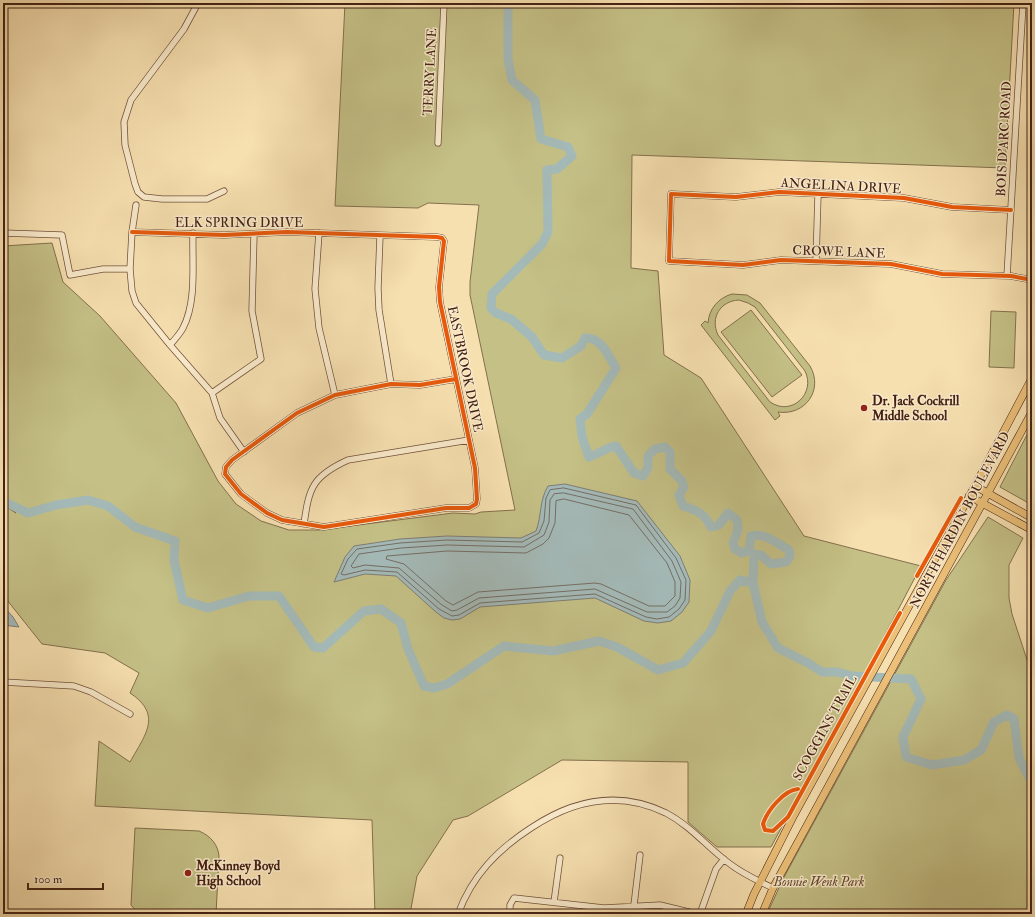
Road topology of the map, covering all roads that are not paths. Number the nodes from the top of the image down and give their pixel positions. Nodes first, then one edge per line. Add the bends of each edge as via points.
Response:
1 (198, 3) edge
2 (444, 3) edge
3 (1022, 3) edge
4 (438, 143) dead end
5 (224, 191) dead end
6 (818, 195) junction
7 (136, 205) dead end
8 (1011, 210) junction
9 (132, 232) junction
10 (3, 233) edge
11 (319, 233) junction
12 (193, 234) junction
13 (254, 234) junction
14 (380, 236) junction
15 (442, 238) joint
16 (669, 261) joint
17 (816, 261) junction
18 (130, 269) junction
19 (1007, 276) junction
20 (1032, 280) edge
21 (170, 345) junction
22 (1032, 378) edge
23 (456, 379) junction
24 (392, 384) junction
25 (212, 394) junction
26 (335, 395) junction
27 (1032, 412) edge
28 (469, 440) junction
29 (244, 452) junction
30 (975, 486) junction
31 (988, 494) junction
32 (969, 496) junction
33 (983, 503) junction
34 (1032, 518) edge
35 (304, 524) junction
36 (1032, 530) edge
37 (3, 682) edge
38 (130, 714) dead end
39 (640, 855) dead end
40 (560, 858) dead end
41 (724, 859) junction
42 (760, 882) junction
43 (773, 888) junction
44 (554, 902) junction
45 (634, 906) junction
46 (458, 914) edge
47 (510, 914) edge
48 (697, 914) edge
49 (700, 914) edge
50 (746, 914) edge
51 (762, 914) edge

1 - 5 street via 184,29 131,100 124,122 125,145 138,192 144,197 207,199
2 - 4 street, TERRY LANE
3 - 8 street, BOIS D'ARC ROAD
6 - 8 street, ANGELINA DRIVE via 904,198 952,207
6 - 16 street, ANGELINA DRIVE via 779,192 736,197 671,194
6 - 17 street
7 - 9 street
8 - 19 street, BOIS D'ARC ROAD
9 - 12 street, ELK SPRING DRIVE
9 - 18 street
10 - 18 street via 62,235 70,275 103,269
11 - 13 street, ELK SPRING DRIVE
11 - 14 street, ELK SPRING DRIVE
11 - 26 street via 315,289 319,328
12 - 13 street, ELK SPRING DRIVE
12 - 21 street via 189,314 183,330
13 - 25 street via 252,311 261,359
14 - 15 street, ELK SPRING DRIVE
14 - 24 street via 379,310
15 - 23 street, EASTBROOK DRIVE via 444,244 439,287 440,302
16 - 17 street, CROWE LANE via 742,265 781,260
17 - 19 street, CROWE LANE via 891,264 942,274
18 - 21 street via 136,303
19 - 20 street, CROWE LANE
21 - 25 street
22 - 30 main road, NORTH HARDIN BOULEVARD
23 - 24 street via 420,385
23 - 28 street, EASTBROOK DRIVE
24 - 26 street
25 - 29 street via 220,418
26 - 29 street via 297,413
27 - 31 main road, NORTH HARDIN BOULEVARD
28 - 35 street via 348,460 333,467 321,475 312,486
28 - 35 street, EASTBROOK DRIVE via 475,468 477,499 476,504 469,508 446,508 324,527
29 - 35 street via 232,460 225,470 229,480 241,494 267,513 282,520
30 - 31 main road
30 - 32 main road, NORTH HARDIN BOULEVARD
31 - 33 main road, NORTH HARDIN BOULEVARD
31 - 34 main road
32 - 33 main road
32 - 42 main road, NORTH HARDIN BOULEVARD via 794,815
33 - 36 main road
33 - 43 main road, NORTH HARDIN BOULEVARD
37 - 38 street via 74,686 91,692
39 - 45 street
40 - 44 street
41 - 42 street
41 - 46 street via 685,825 658,810 642,804 621,801 582,803 546,818 498,852 474,881
41 - 49 street via 716,869
42 - 43 street
42 - 50 main road, NORTH HARDIN BOULEVARD
43 - 51 main road, NORTH HARDIN BOULEVARD
44 - 45 street via 604,908
44 - 47 street via 514,898 510,905
45 - 48 street via 667,906

